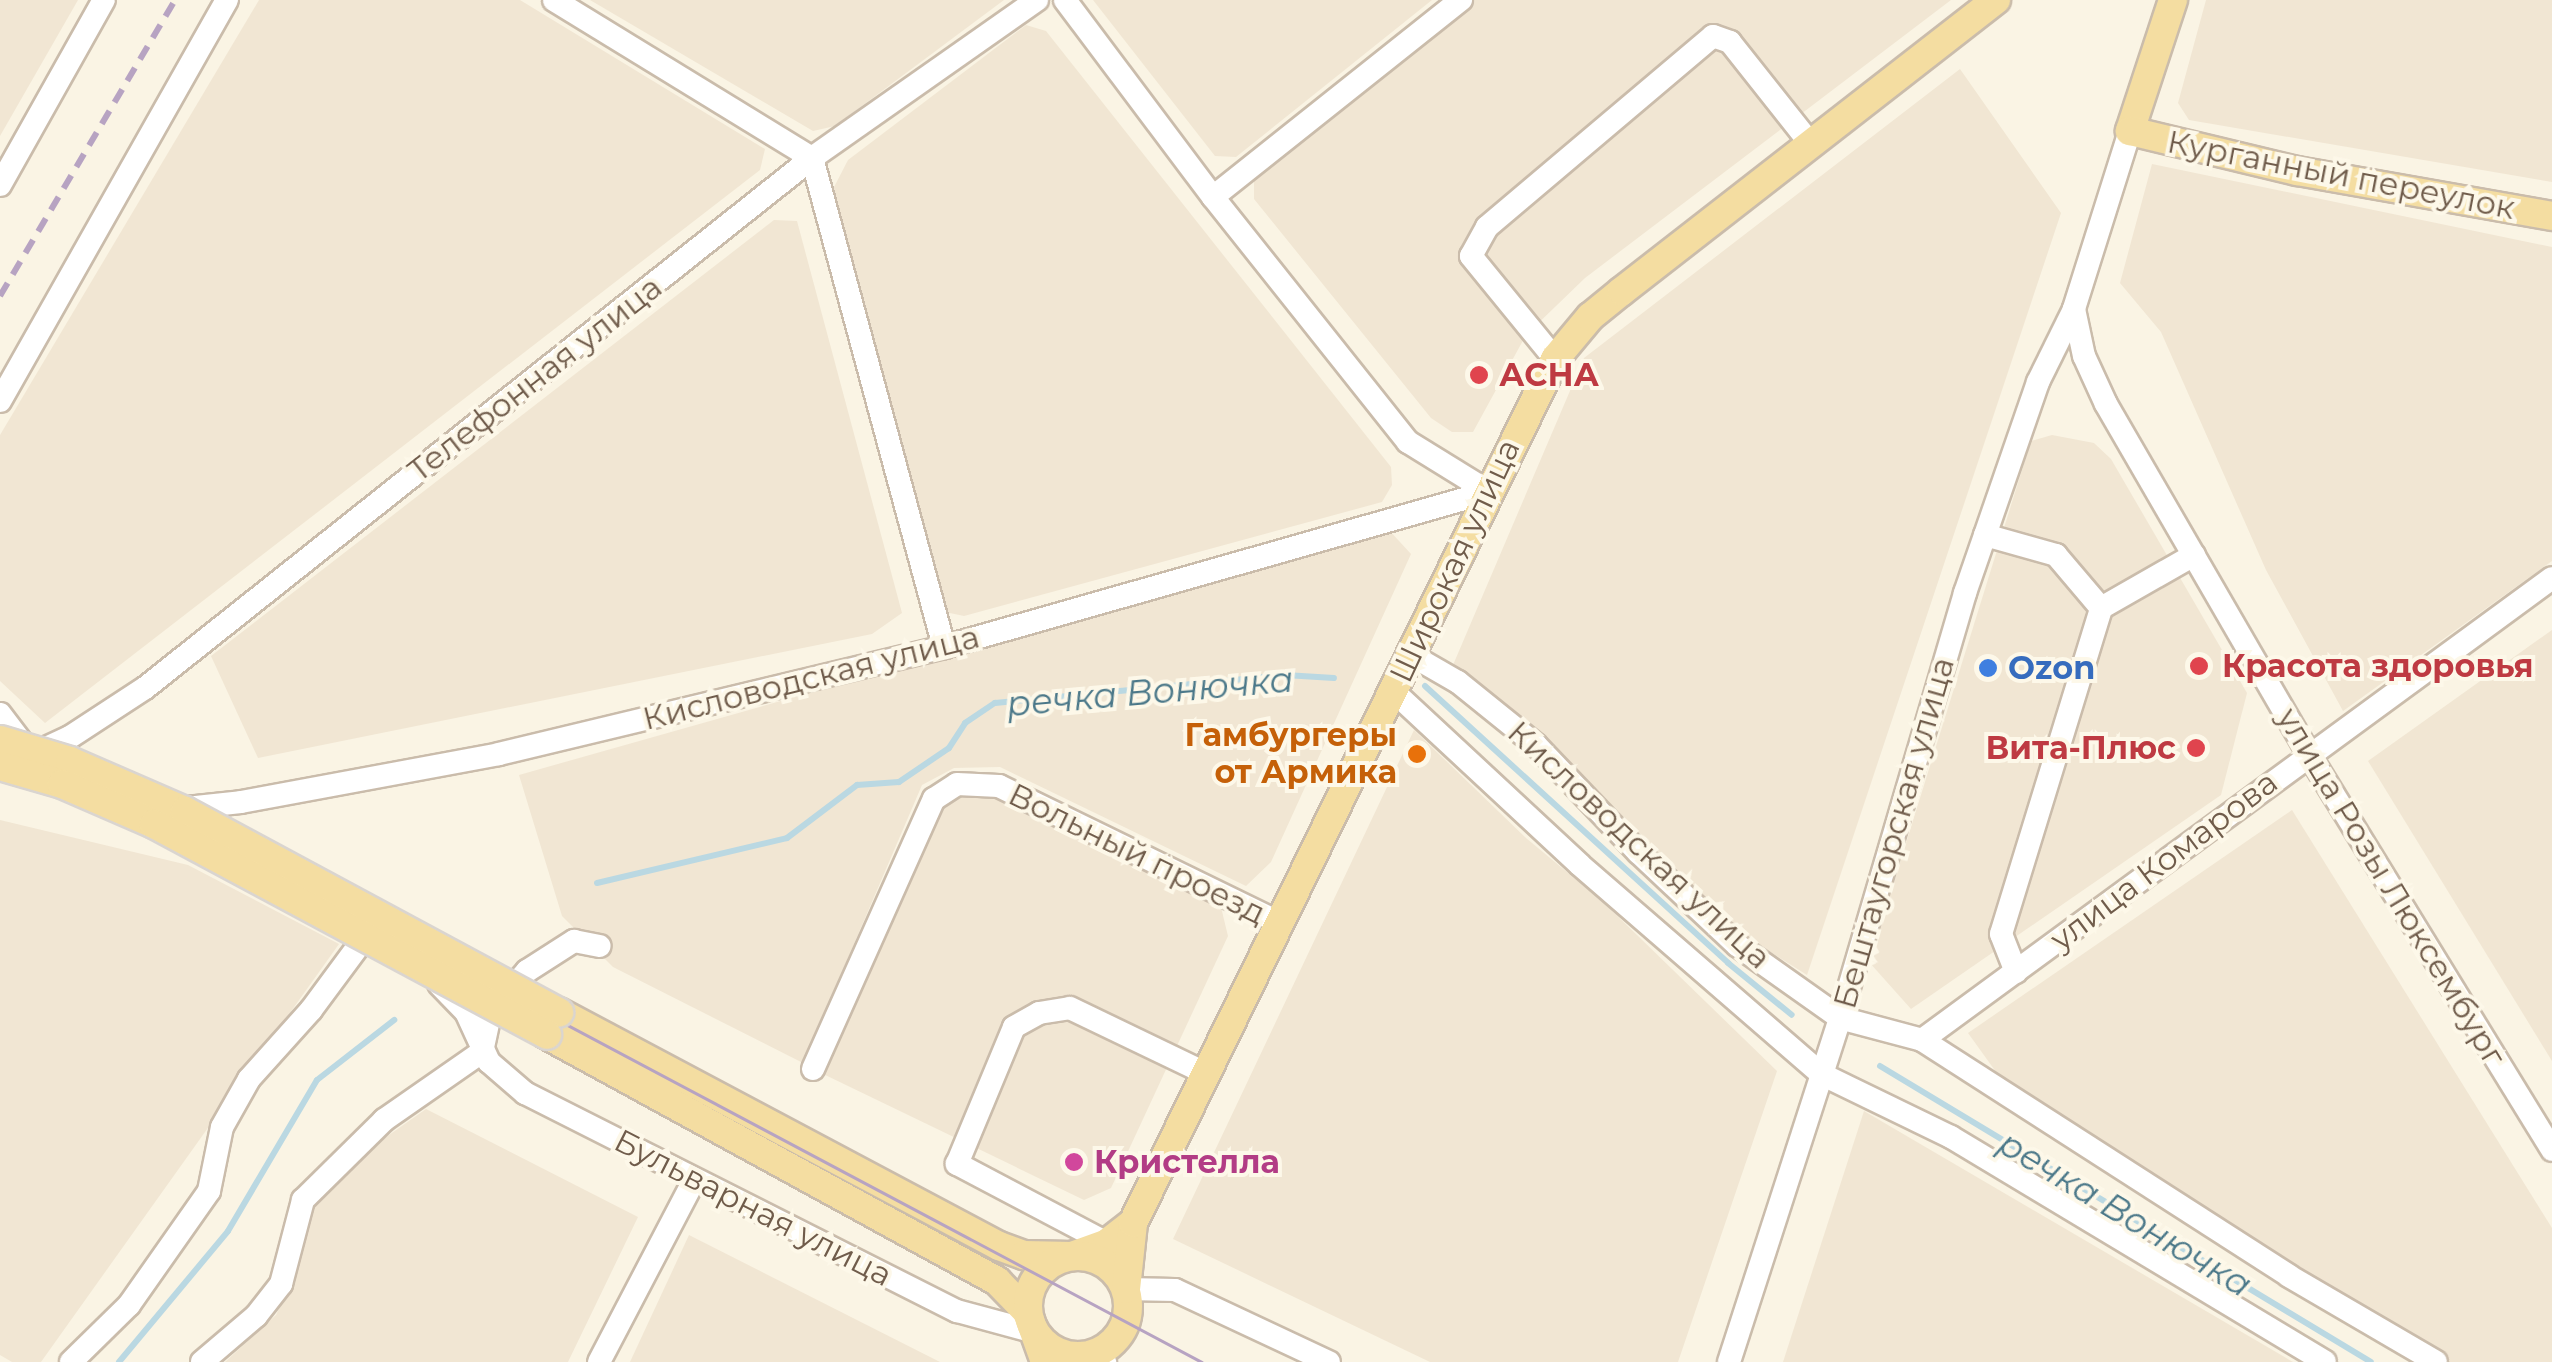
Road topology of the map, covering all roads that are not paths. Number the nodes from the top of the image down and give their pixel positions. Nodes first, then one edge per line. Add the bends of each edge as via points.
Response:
1 (104, 0) edge
2 (227, 0) edge
3 (554, 0) edge
4 (1037, 0) edge
5 (1066, 0) edge
6 (1461, 0) edge
7 (1996, 0) edge
8 (2173, 0) edge
9 (2130, 131) junction
10 (1810, 143) junction
11 (812, 158) junction
12 (0, 185) edge
13 (1212, 197) junction
14 (2552, 216) edge
15 (2074, 309) junction
16 (1554, 359) junction
17 (0, 401) edge
18 (1489, 492) junction
19 (1985, 535) junction
20 (2194, 555) junction
21 (2552, 578) edge
22 (2102, 608) junction
23 (944, 647) junction
24 (1411, 655) junction
25 (1393, 691) junction
26 (0, 714) edge
27 (0, 740) edge
28 (2308, 753) junction
29 (31, 755) junction
30 (0, 769) edge
31 (121, 815) junction
32 (1280, 924) junction
33 (362, 941) junction
34 (600, 946) dead end
35 (2016, 972) junction
36 (1840, 1018) junction
37 (553, 1024) junction
38 (1922, 1040) junction
39 (482, 1052) junction
40 (813, 1069) dead end
41 (1207, 1074) junction
42 (1821, 1074) junction
43 (2552, 1150) edge
44 (694, 1180) junction
45 (1133, 1223) junction
46 (1106, 1242) junction
47 (1072, 1256) junction
48 (1126, 1289) junction
49 (1036, 1332) junction
50 (1093, 1358) edge
51 (72, 1362) edge
52 (202, 1362) edge
53 (599, 1362) edge
54 (1046, 1362) edge
55 (1329, 1362) edge
56 (1728, 1362) edge
57 (2325, 1362) edge
58 (2436, 1362) edge

1 - 12 street
2 - 17 street
3 - 11 street
4 - 11 street, Телефонная улица
5 - 13 street
6 - 13 street
7 - 10 main road, Широкая улица
8 - 9 main road
9 - 14 main road, Курганный переулок via 2297,171
9 - 15 street, улица Розы Люксембург
10 - 16 main road, Широкая улица via 1601,308
10 - 16 street via 1730,42 1713,36 1487,227 1471,256
11 - 23 street
11 - 29 street, Телефонная улица via 145,688
13 - 18 street via 1408,442
15 - 19 street, Бештаугорская улица via 2038,382
15 - 20 street, улица Розы Люксембург via 2084,356 2106,404
16 - 18 main road, Широкая улица
18 - 23 street, Кисловодская улица
18 - 24 main road, Широкая улица
19 - 22 street via 2056,555
19 - 36 street, Бештаугорская улица
20 - 22 street
20 - 28 street, улица Розы Люксембург
21 - 28 street, улица Комарова
22 - 35 street via 2001,934
23 - 31 street, Кисловодская улица via 499,754 241,802
24 - 25 main road, Широкая улица
24 - 36 street, Кисловодская улица via 1458,682 1536,746 1638,854 1737,944
25 - 32 main road, Широкая улица
25 - 42 street, Кисловодская улица
26 - 29 street
27 - 37 main road, bridge via 70,760 185,810
28 - 35 street, улица Комарова
28 - 43 street, улица Розы Люксембург
29 - 30 street, Телефонная улица
30 - 31 street, Бульварная улица
30 - 37 main road, bridge via 62,784 154,824
31 - 33 street, Бульварная улица
32 - 40 street, Вольный проезд via 999,786 957,784 934,798
32 - 41 main road, Широкая улица
33 - 39 street, Бульварная улица via 444,986 466,1012
33 - 51 street via 249,1080 222,1127 209,1192 129,1304
34 - 39 street via 574,941 527,971 490,1012
35 - 38 street, улица Комарова
36 - 38 street, Кисловодская улица
36 - 42 street, Бештаугорская улица
37 - 47 main road via 999,1246 1024,1255
37 - 49 main road, Бульварная улица via 963,1259 1016,1298
38 - 58 street, Кисловодская улица via 2289,1276
39 - 44 street, Бульварная улица via 525,1093
39 - 52 street via 384,1120 302,1200 281,1284 256,1316
41 - 45 main road, Широкая улица
41 - 46 street via 1070,1008 1014,1027 958,1164
42 - 56 street, Бештаугорская улица
42 - 57 street, Кисловодская улица via 1950,1137
44 - 49 street, Бульварная улица via 957,1311
44 - 53 street
45 - 46 main road, Широкая улица
45 - 48 main road, Широкая улица
46 - 47 main road, Широкая улица
47 - 48 main road via 1098,1260
47 - 49 main road via 1042,1270 1033,1284 1029,1316
48 - 50 main road via 1125,1324
48 - 55 street via 1175,1290
49 - 50 main road via 1058,1352
49 - 54 main road

